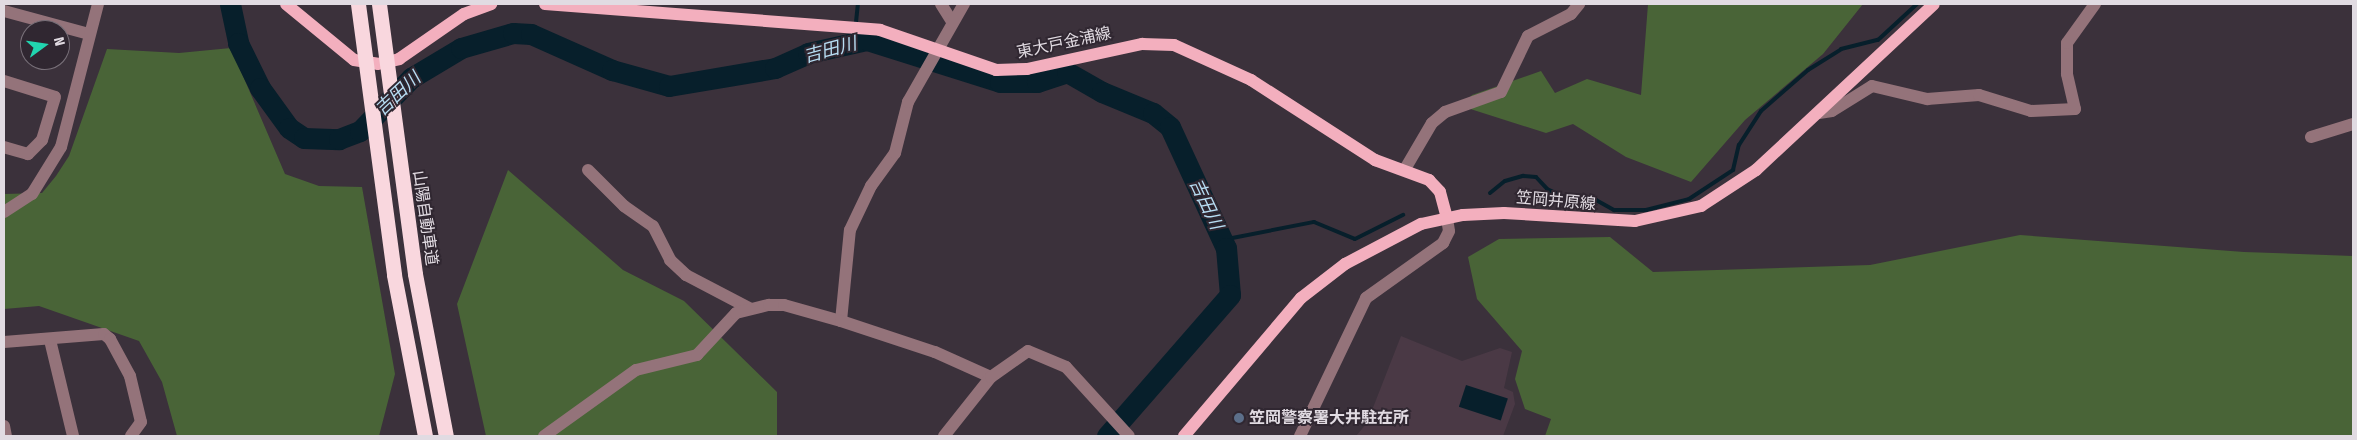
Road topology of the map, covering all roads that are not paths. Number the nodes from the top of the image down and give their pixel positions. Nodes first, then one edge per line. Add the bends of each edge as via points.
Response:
1 (98, 4) edge
2 (286, 4) edge
3 (358, 4) edge
4 (379, 4) edge
5 (490, 4) edge
6 (545, 4) edge
7 (941, 4) edge
8 (964, 4) edge
9 (1579, 4) edge
10 (1934, 4) edge
11 (2095, 4) edge
12 (4, 11) edge
13 (951, 20) junction
14 (89, 34) junction
15 (932, 58) junction
16 (4, 81) edge
17 (1819, 113) junction
18 (2353, 124) edge
19 (2311, 137) dead end
20 (4, 147) edge
21 (1405, 169) junction
22 (588, 170) dead end
23 (4, 212) edge
24 (1447, 218) junction
25 (751, 309) junction
26 (840, 321) junction
27 (50, 340) junction
28 (4, 342) edge
29 (991, 377) junction
30 (4, 426) edge
31 (1121, 429) edge
32 (6, 436) edge
33 (72, 436) edge
34 (131, 436) edge
35 (425, 436) edge
36 (446, 436) edge
37 (544, 436) edge
38 (944, 436) edge
39 (1184, 436) edge
40 (1300, 436) edge

1 - 14 street
2 - 5 main road via 354,60 378,64 399,59 464,14
3 - 35 highway, bridge via 394,276
4 - 36 highway, 山陽自動車道, bridge via 415,274
6 - 15 main road, 東大戸金浦線 via 863,28 893,34
7 - 13 street
8 - 13 street
9 - 21 street via 1571,14 1528,36 1501,92 1445,112 1432,123
10 - 17 main road, 笠岡井原線
11 - 17 street via 2067,43 2067,74 2075,108 2031,111 1978,95 1927,99 1872,86 1832,111
12 - 14 street
13 - 15 street
14 - 23 street via 57,156 32,194
15 - 21 main road, 東大戸金浦線 via 1011,70 1122,47 1174,45 1251,80 1365,154
15 - 26 street via 908,102 895,153 871,186 850,230
16 - 20 street via 55,97 42,140 28,154
17 - 24 main road, 笠岡井原線 via 1739,184 1678,214 1614,222 1504,213
18 - 19 street
21 - 24 main road, 東大戸金浦線 via 1436,186
22 - 25 street via 624,206 653,226 670,260 686,275
24 - 39 main road, 笠岡井原線 via 1421,224 1384,242 1345,264 1300,298
24 - 40 street via 1448,231 1443,242 1366,298
25 - 26 street via 784,305
25 - 37 street via 736,313 696,355 636,370
26 - 29 street via 935,352
27 - 28 street
27 - 33 street
27 - 34 street via 104,334 110,339 130,376 140,422
29 - 31 street via 1021,353 1052,359 1081,380
29 - 38 street
30 - 32 street

